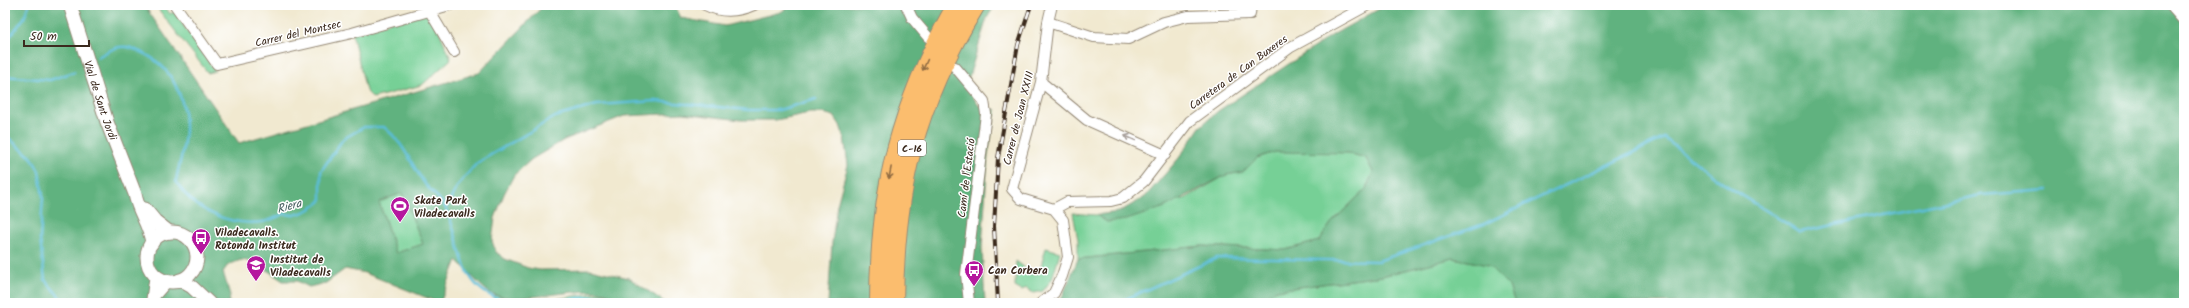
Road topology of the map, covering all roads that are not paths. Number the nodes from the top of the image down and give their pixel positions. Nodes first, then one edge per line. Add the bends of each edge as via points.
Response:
1 (70, 5) edge
2 (175, 5) edge
3 (450, 5) edge
4 (705, 5) edge
5 (754, 5) edge
6 (906, 5) edge
7 (956, 5) edge
8 (976, 5) edge
9 (1251, 5) edge
10 (1368, 5) edge
11 (2170, 5) edge
12 (1051, 7) edge
13 (428, 8) edge
14 (2184, 21) edge
15 (1048, 22) junction
16 (962, 27) junction
17 (928, 37) dead end
18 (454, 52) dead end
19 (955, 67) dead end
20 (1041, 82) junction
21 (1165, 155) junction
22 (886, 193) junction
23 (135, 194) junction
24 (1054, 209) junction
25 (169, 232) junction
26 (152, 243) junction
27 (195, 266) junction
28 (155, 274) junction
29 (174, 281) junction
30 (206, 300) edge
31 (151, 301) edge
32 (870, 303) edge
33 (879, 303) edge
34 (894, 303) edge
35 (905, 303) edge
36 (969, 303) edge
37 (1041, 303) edge

1 - 23 street, Vial de Sant Jordi via 107,122
2 - 13 street, Carrer del Montsec via 217,64 352,33
3 - 13 street, Carrer del Montsec
4 - 5 street via 716,10 741,10
6 - 17 street via 912,18
7 -> 22 highway, C-16 via 934,45 915,88 891,165
8 - 16 highway, C-16
9 - 15 street via 1250,14 1188,16 1164,22 1128,39 1094,37
10 - 21 street, Carretera de Can Buxeres via 1291,47 1208,107 1190,121
11 - 14 street
12 - 15 street, Carrer de Joan XXIII
13 - 18 street
15 - 20 street, Carrer de Joan XXIII
16 - 34 highway, C-16 via 929,93 907,168 898,222
16 - 35 highway via 934,98 914,171 906,224
19 - 36 street, Camí de l'Estació via 984,101 986,114 966,274
21 -> 20 street via 1087,120
20 - 24 street, Carrer de Joan XXIII via 1012,188 1021,199
21 - 24 street, Carretera de Can Buxeres via 1144,181 1123,198 1111,201 1067,202
22 - 32 highway via 876,234
22 - 33 highway, C-16 via 879,266
23 - 25 street via 155,221
23 - 26 street via 136,202 151,233
24 - 37 street via 1063,220 1068,257 1054,293
25 - 26 street
25 - 27 street via 182,234 192,243 196,255
26 - 28 street via 148,261
27 - 29 street via 188,276
27 - 30 street
28 - 29 street
28 - 31 street
29 - 30 street via 186,282
29 - 31 street

